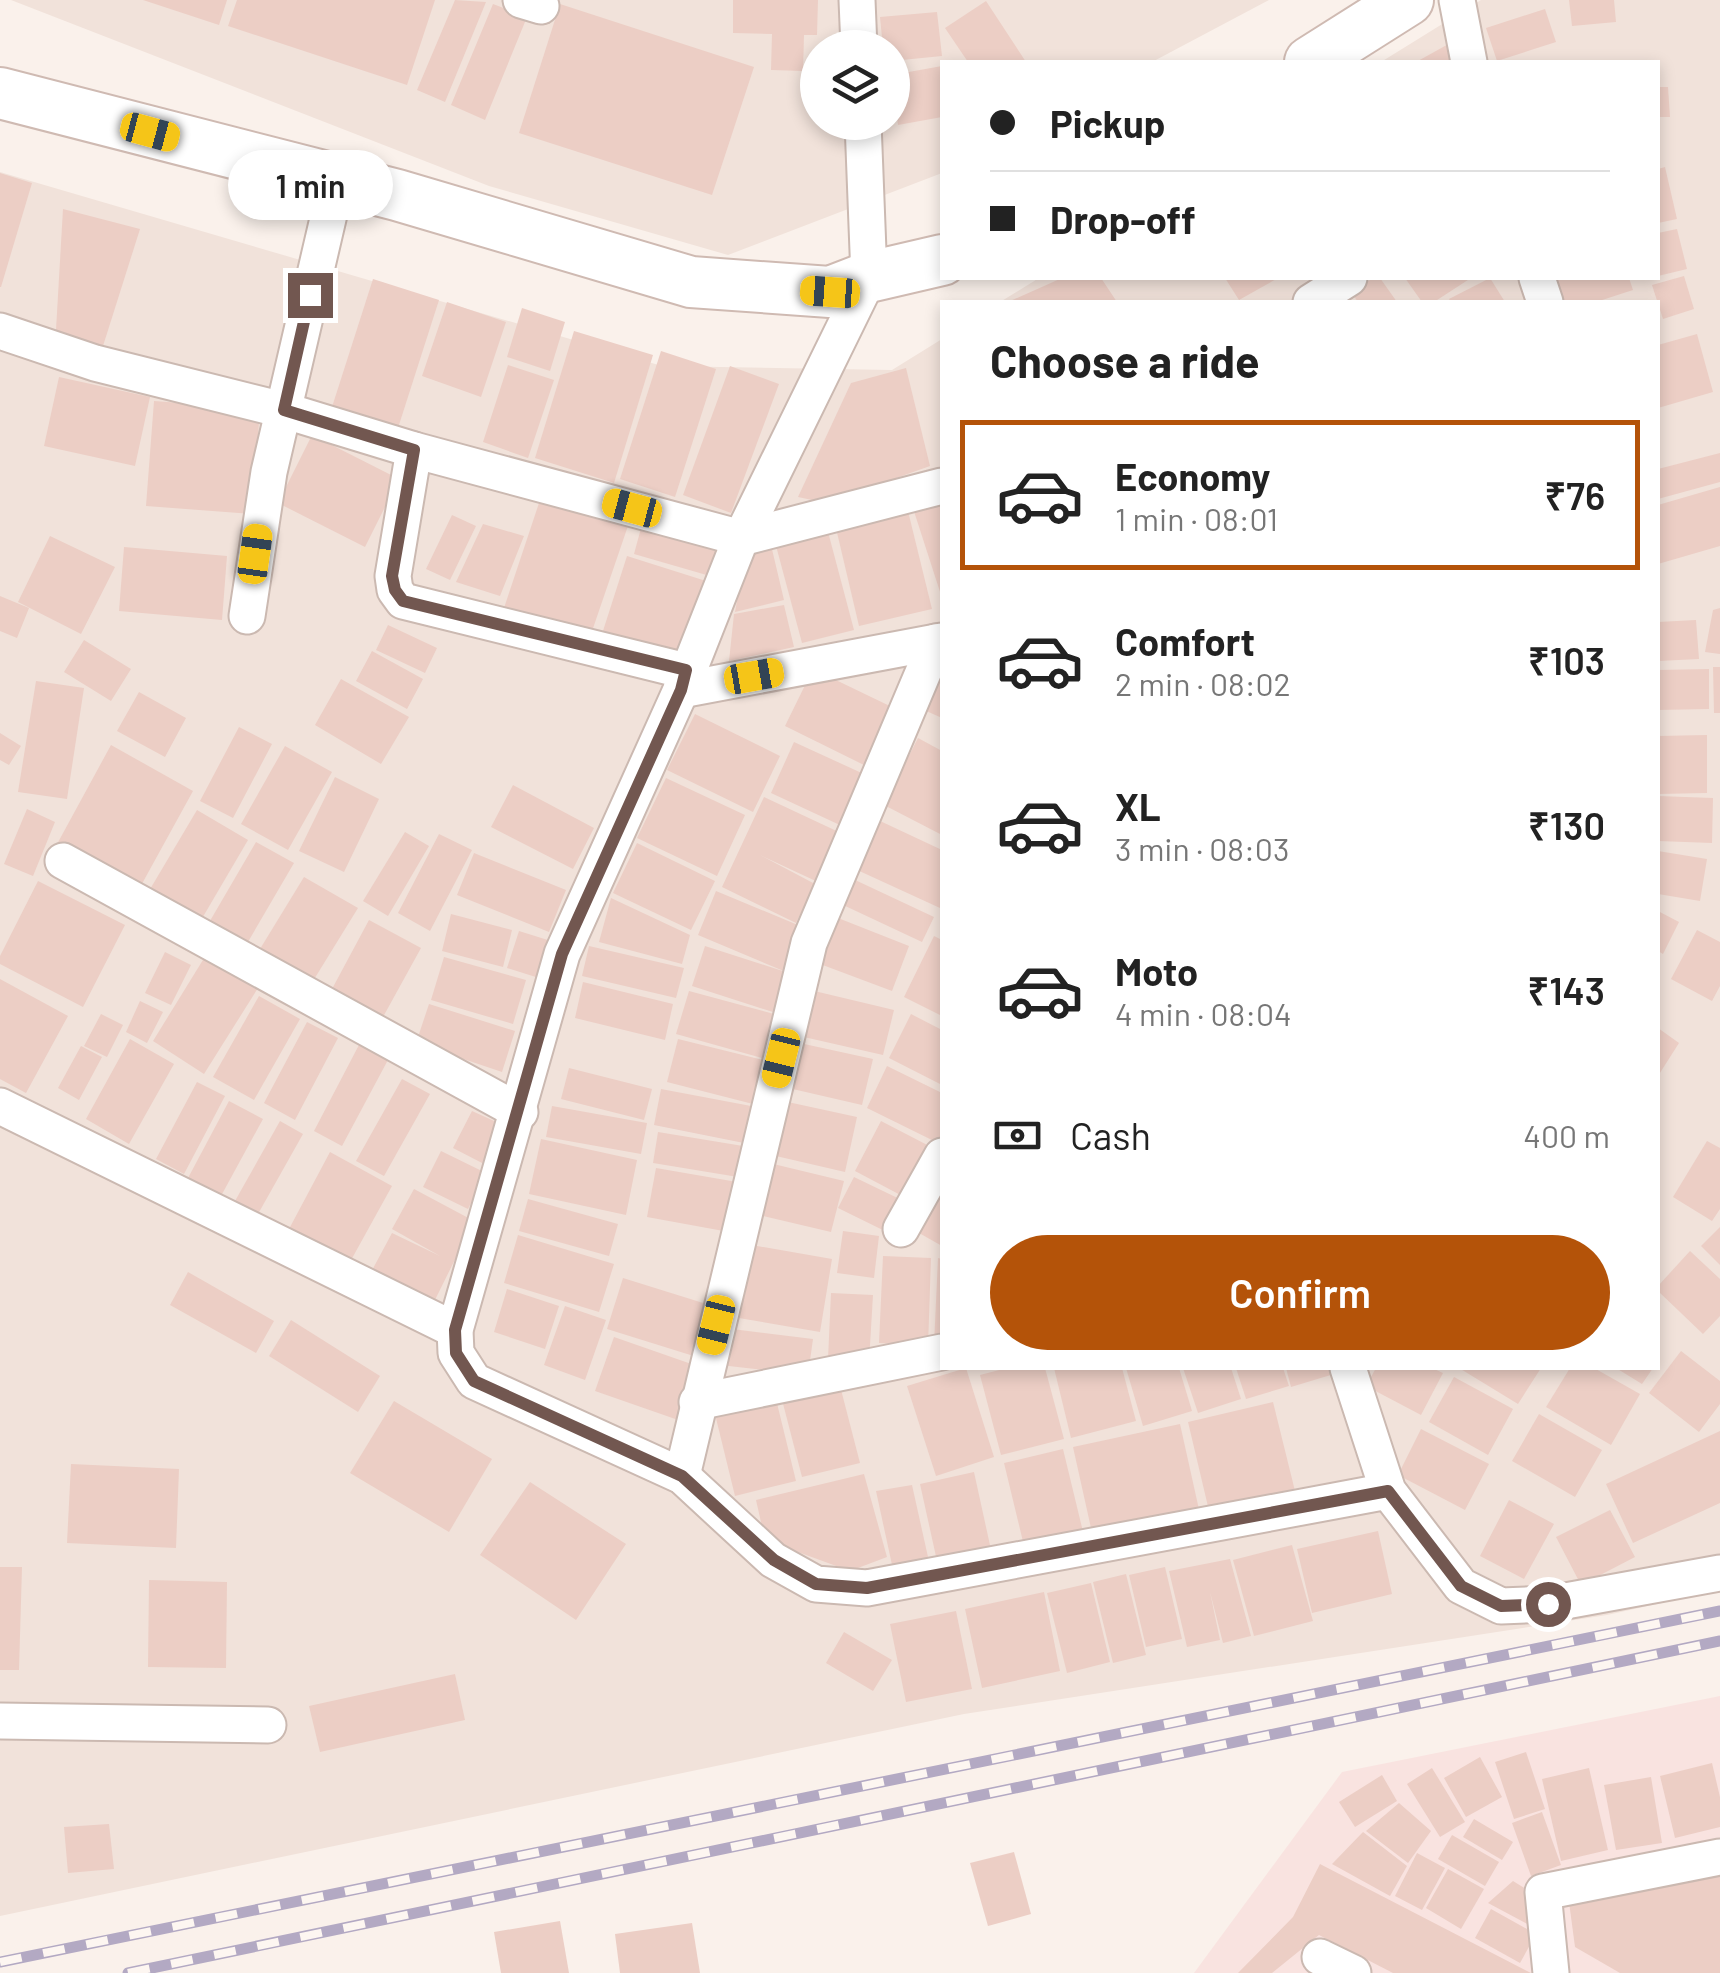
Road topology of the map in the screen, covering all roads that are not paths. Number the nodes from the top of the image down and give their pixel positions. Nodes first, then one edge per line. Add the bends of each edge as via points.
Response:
1 (856, 0) edge
2 (1408, 0) edge
3 (1458, 0) edge
4 (858, 30) edge
5 (1313, 60) edge
6 (1469, 60) edge
7 (0, 93) edge
8 (864, 140) edge
9 (337, 180) junction
10 (940, 260) edge
11 (869, 277) junction
12 (1346, 280) edge
13 (1314, 300) edge
14 (0, 331) edge
15 (284, 410) junction
16 (414, 450) junction
17 (940, 487) edge
18 (741, 538) junction
19 (247, 616) dead end
20 (939, 641) edge
21 (684, 680) junction
22 (63, 861) dead end
23 (0, 1106) edge
24 (520, 1112) junction
25 (940, 1160) edge
26 (901, 1229) dead end
27 (455, 1330) junction
28 (940, 1352) edge
29 (1349, 1370) edge
30 (698, 1402) junction
31 (682, 1476) junction
32 (1388, 1491) junction
33 (1720, 1573) edge
34 (0, 1721) edge
35 (268, 1725) dead end
36 (1720, 1857) edge
37 (1320, 1957) dead end
38 (1353, 1973) edge
39 (1551, 1973) edge

1 - 4 street
2 - 5 street
3 - 6 street
7 - 9 street
8 - 11 street
9 - 11 street via 691,282 830,292
9 - 15 street
10 - 11 street
11 - 18 street
12 - 13 street
14 - 15 street via 95,363
15 - 16 street
15 - 19 street
16 - 18 street
16 - 21 street via 392,576 403,601
17 - 18 street
18 - 21 street
20 - 21 street
20 - 30 street via 809,943
21 - 24 street via 562,954
22 - 24 street
23 - 27 street
24 - 27 street
25 - 26 street
27 - 31 street via 456,1353 474,1381
28 - 30 street
29 - 32 street
30 - 31 street
31 - 32 street via 774,1560 816,1584 843,1588
32 - 33 street via 1461,1586 1501,1606 1548,1604
34 - 35 street
36 - 39 street via 1542,1892
37 - 38 street

